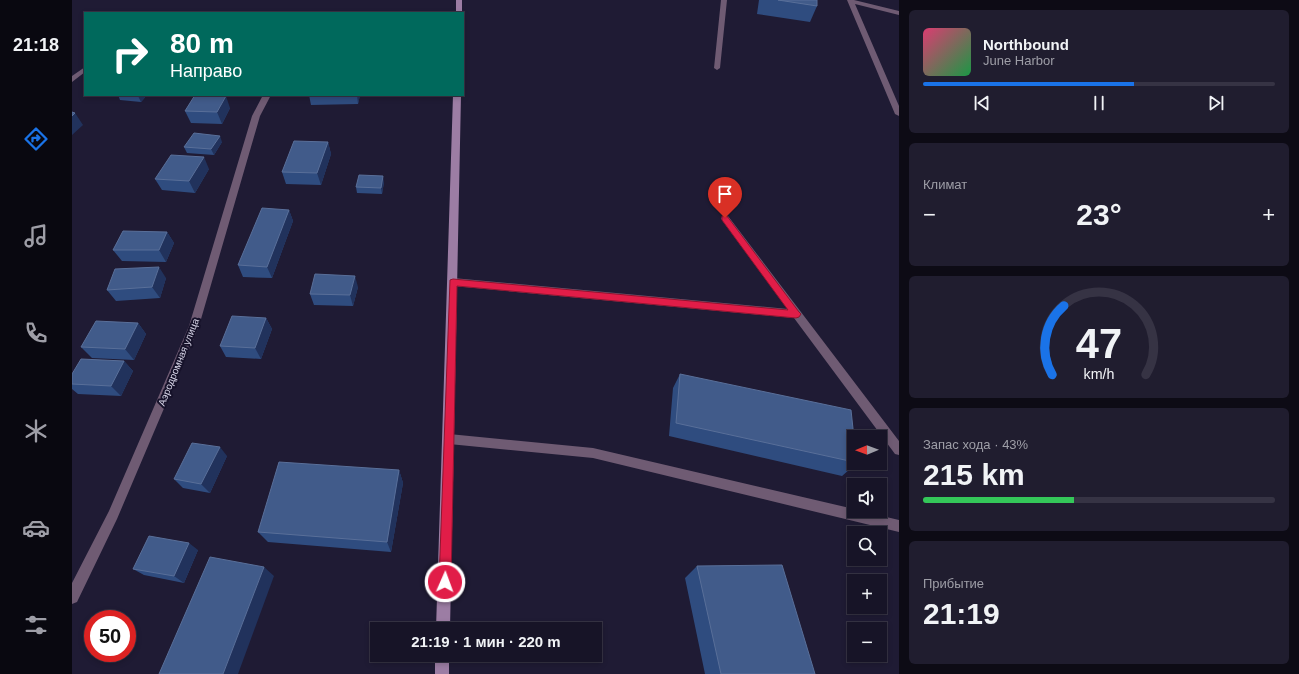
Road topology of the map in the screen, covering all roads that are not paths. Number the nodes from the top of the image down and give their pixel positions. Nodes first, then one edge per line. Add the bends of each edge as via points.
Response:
1 (459, 0) edge
2 (724, 0) edge
3 (850, 1) edge
4 (459, 12) edge
5 (899, 13) edge
6 (717, 68) dead end
7 (84, 70) edge
8 (72, 80) edge
9 (266, 96) edge
10 (457, 96) edge
11 (899, 114) edge
12 (725, 218) dead end
13 (453, 282) junction
14 (796, 314) junction
15 (449, 439) junction
16 (899, 450) edge
17 (899, 526) edge
18 (72, 597) edge
19 (443, 622) edge
20 (442, 662) edge
21 (442, 674) edge

1 - 4 main road
2 - 6 street
3 - 5 street
3 - 11 street
7 - 8 street
9 - 18 street, Аэродромная улица via 256,116 194,326 113,516
10 - 13 main road
12 - 14 street
13 - 14 street
13 - 15 main road
14 - 16 street
15 - 17 street via 593,453
15 - 19 main road
20 - 21 main road

